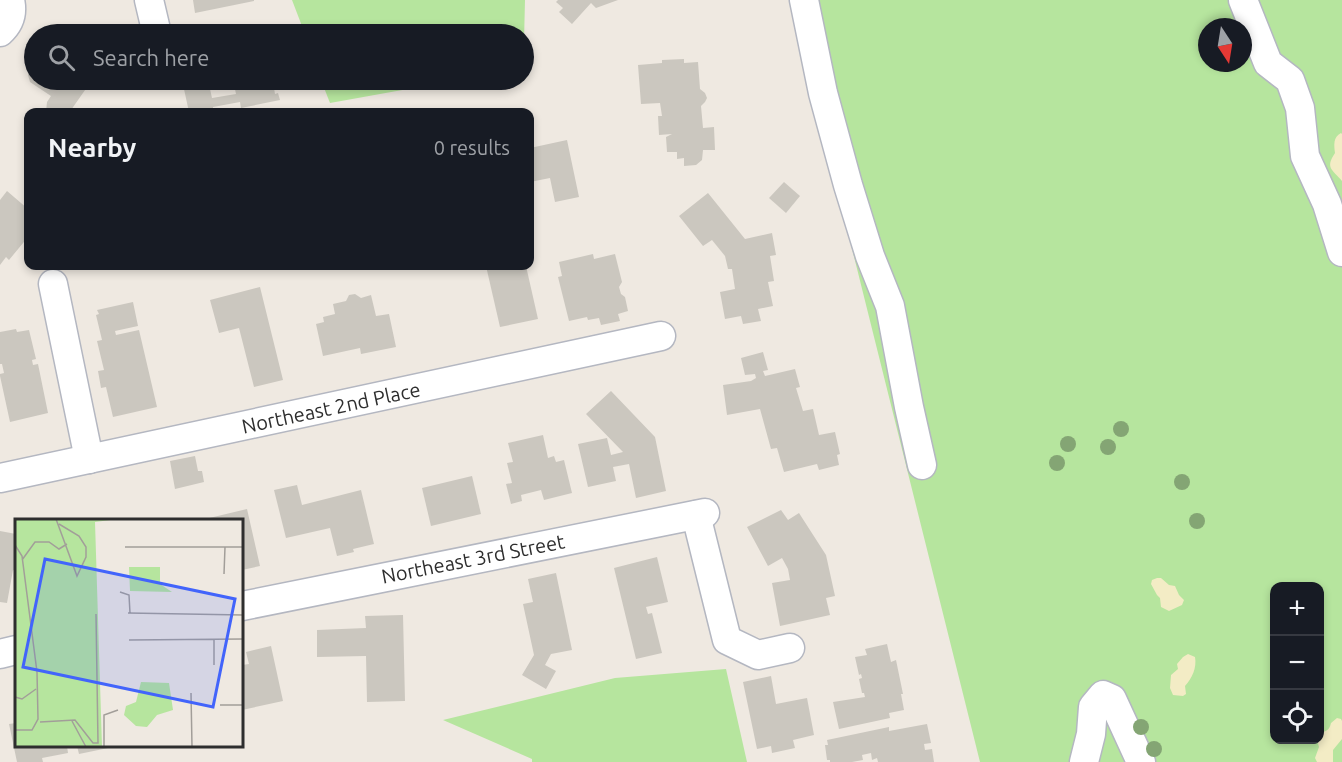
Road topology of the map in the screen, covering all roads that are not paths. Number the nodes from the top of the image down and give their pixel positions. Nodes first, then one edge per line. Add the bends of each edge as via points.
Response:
1 (10, 0) edge
2 (149, 0) edge
3 (804, 0) edge
4 (1243, 0) edge
5 (155, 24) edge
6 (0, 32) edge
7 (1342, 252) edge
8 (53, 284) dead end
9 (662, 336) dead end
10 (89, 459) junction
11 (922, 465) dead end
12 (0, 478) edge
13 (243, 606) edge
14 (790, 648) dead end
15 (15, 650) edge
16 (0, 654) edge
17 (1084, 762) edge
18 (1141, 762) edge

1 - 6 street via 9,21
2 - 5 street
3 - 11 street via 823,93 848,185 890,306
4 - 7 street via 1268,63 1290,80 1300,108 1305,156 1327,204
8 - 10 street
9 - 10 street, Northeast 2nd Place
10 - 12 street, Northeast 2nd Place
13 - 14 street, Northeast 3rd Street via 700,514 727,640 758,655
15 - 16 street
17 - 18 street via 1093,706 1103,695 1112,699

